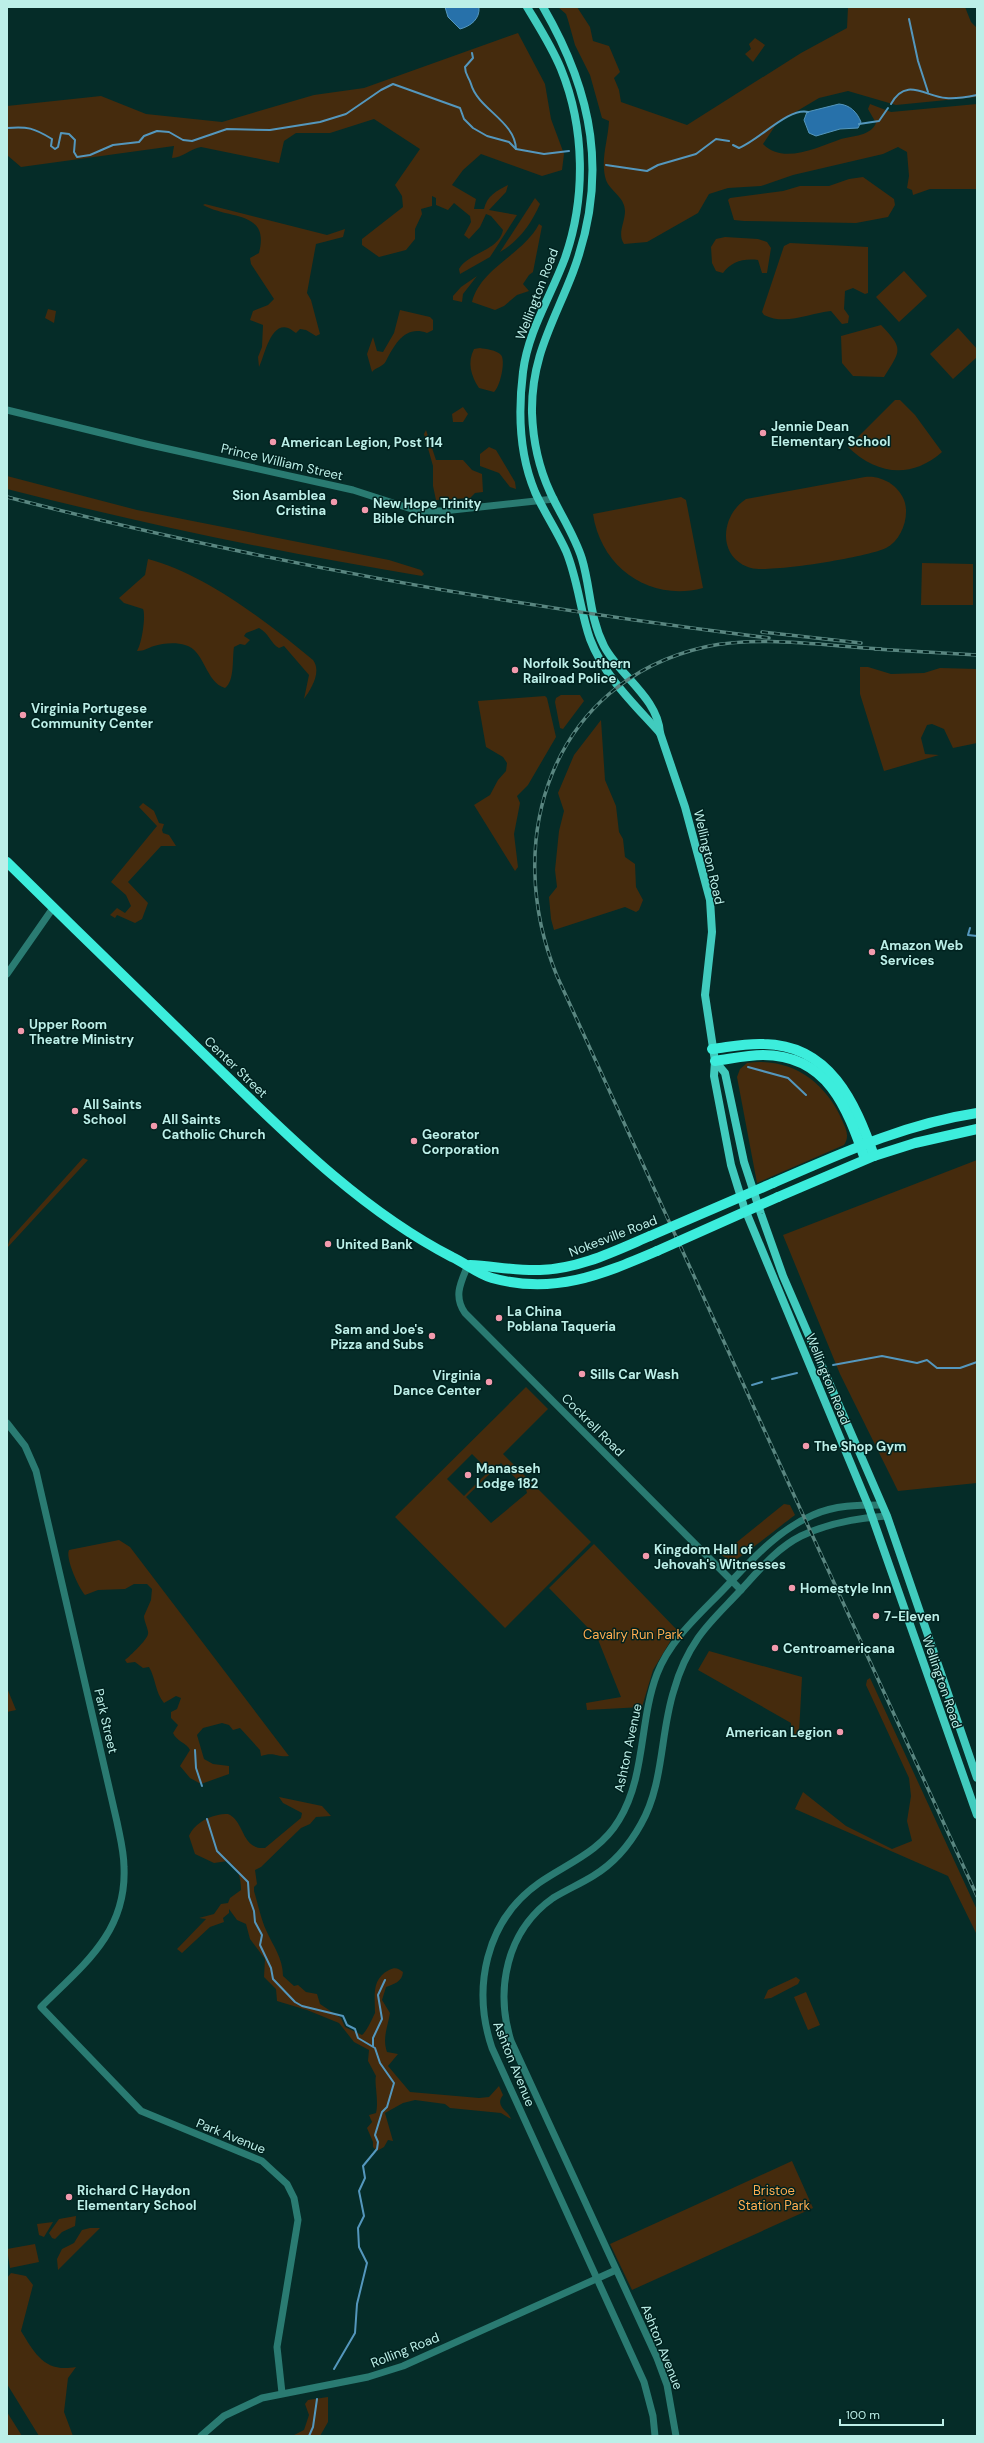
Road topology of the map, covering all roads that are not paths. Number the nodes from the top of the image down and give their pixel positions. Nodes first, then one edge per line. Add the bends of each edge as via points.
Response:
1 (527, 7) edge
2 (543, 7) edge
3 (7, 410) edge
4 (554, 499) junction
5 (539, 500) junction
6 (660, 733) junction
7 (7, 862) edge
8 (54, 908) junction
9 (7, 974) edge
10 (712, 1049) junction
11 (714, 1061) junction
12 (977, 1113) edge
13 (977, 1129) edge
14 (865, 1143) junction
15 (870, 1157) junction
16 (468, 1264) junction
17 (7, 1423) edge
18 (868, 1505) junction
19 (882, 1505) junction
20 (886, 1516) junction
21 (872, 1517) junction
22 (732, 1580) junction
23 (741, 1590) junction
24 (977, 1778) edge
25 (977, 1814) edge
26 (41, 2007) joint
27 (616, 2270) junction
28 (597, 2278) junction
29 (282, 2393) junction
30 (201, 2436) edge
31 (655, 2436) edge
32 (676, 2436) edge

1 - 5 main road, Wellington Road via 548,42 565,81 574,113 580,159 577,213 566,256 537,320 523,370 520,403 522,441 530,476
2 - 4 main road, Wellington Road via 562,41 582,88 593,161 589,213 579,253 547,331 533,390 535,446 545,481
3 - 5 street, Prince William Street via 132,441 353,490 418,510 443,511
4 - 5 street, Prince William Street
4 - 6 main road, Wellington Road via 581,557 591,614 604,647 653,710 660,723
5 - 6 main road, Wellington Road via 566,552 589,635 597,653 619,688
6 - 10 main road, Wellington Road via 686,807 710,900 712,932 705,995
7 - 8 highway, Center Street
8 - 9 street
8 - 16 highway, Center Street via 272,1121 322,1166 414,1236
10 - 11 main road, Wellington Road
10 - 14 highway via 752,1044 775,1045 813,1059 833,1075 844,1089
11 - 14 highway via 766,1055 805,1065 827,1081
11 - 18 main road, Wellington Road via 714,1076 725,1139 744,1207
11 - 19 main road, Wellington Road via 725,1073 750,1182 783,1276
12 - 14 highway, Nokesville Road via 907,1128
13 - 15 highway via 915,1143
14 - 15 highway
14 - 16 highway, Nokesville Road, bridge via 597,1258 563,1268 528,1270
15 - 16 highway, bridge via 657,1251 584,1280 545,1284 518,1283 489,1277
16 - 22 street, Cockrell Road via 458,1295 465,1313
17 - 26 street, Park Street via 25,1446 36,1471 117,1822 124,1868 121,1901 111,1931 96,1952
18 - 19 street, Ashton Avenue
18 - 21 main road, Wellington Road
18 - 22 street, Ashton Avenue via 836,1508 805,1519 776,1537
19 - 20 main road, Wellington Road
20 - 21 street, Ashton Avenue
20 - 24 main road, Wellington Road
21 - 23 street, Ashton Avenue via 831,1524 799,1537 779,1551
21 - 25 main road, Wellington Road
22 - 23 street, Cockrell Road
22 - 28 street, Ashton Avenue via 678,1637 658,1672 635,1780 617,1824 592,1851 527,1893 498,1930 485,1966 483,2018 492,2048
23 - 27 street, Ashton Avenue via 703,1630 684,1664 673,1692 652,1799 642,1824 628,1845 607,1866 554,1897 538,1911 519,1936 504,1977 503,2005 511,2041
26 - 29 street, Park Avenue via 141,2111 262,2161 280,2175 290,2189 296,2203 298,2220 277,2347
27 - 28 street, Rolling Road
27 - 32 street, Ashton Avenue via 667,2385
28 - 29 street, Rolling Road via 396,2368 361,2379
28 - 31 street, Ashton Avenue via 644,2382 653,2416
29 - 30 street, Rolling Road via 237,2408

